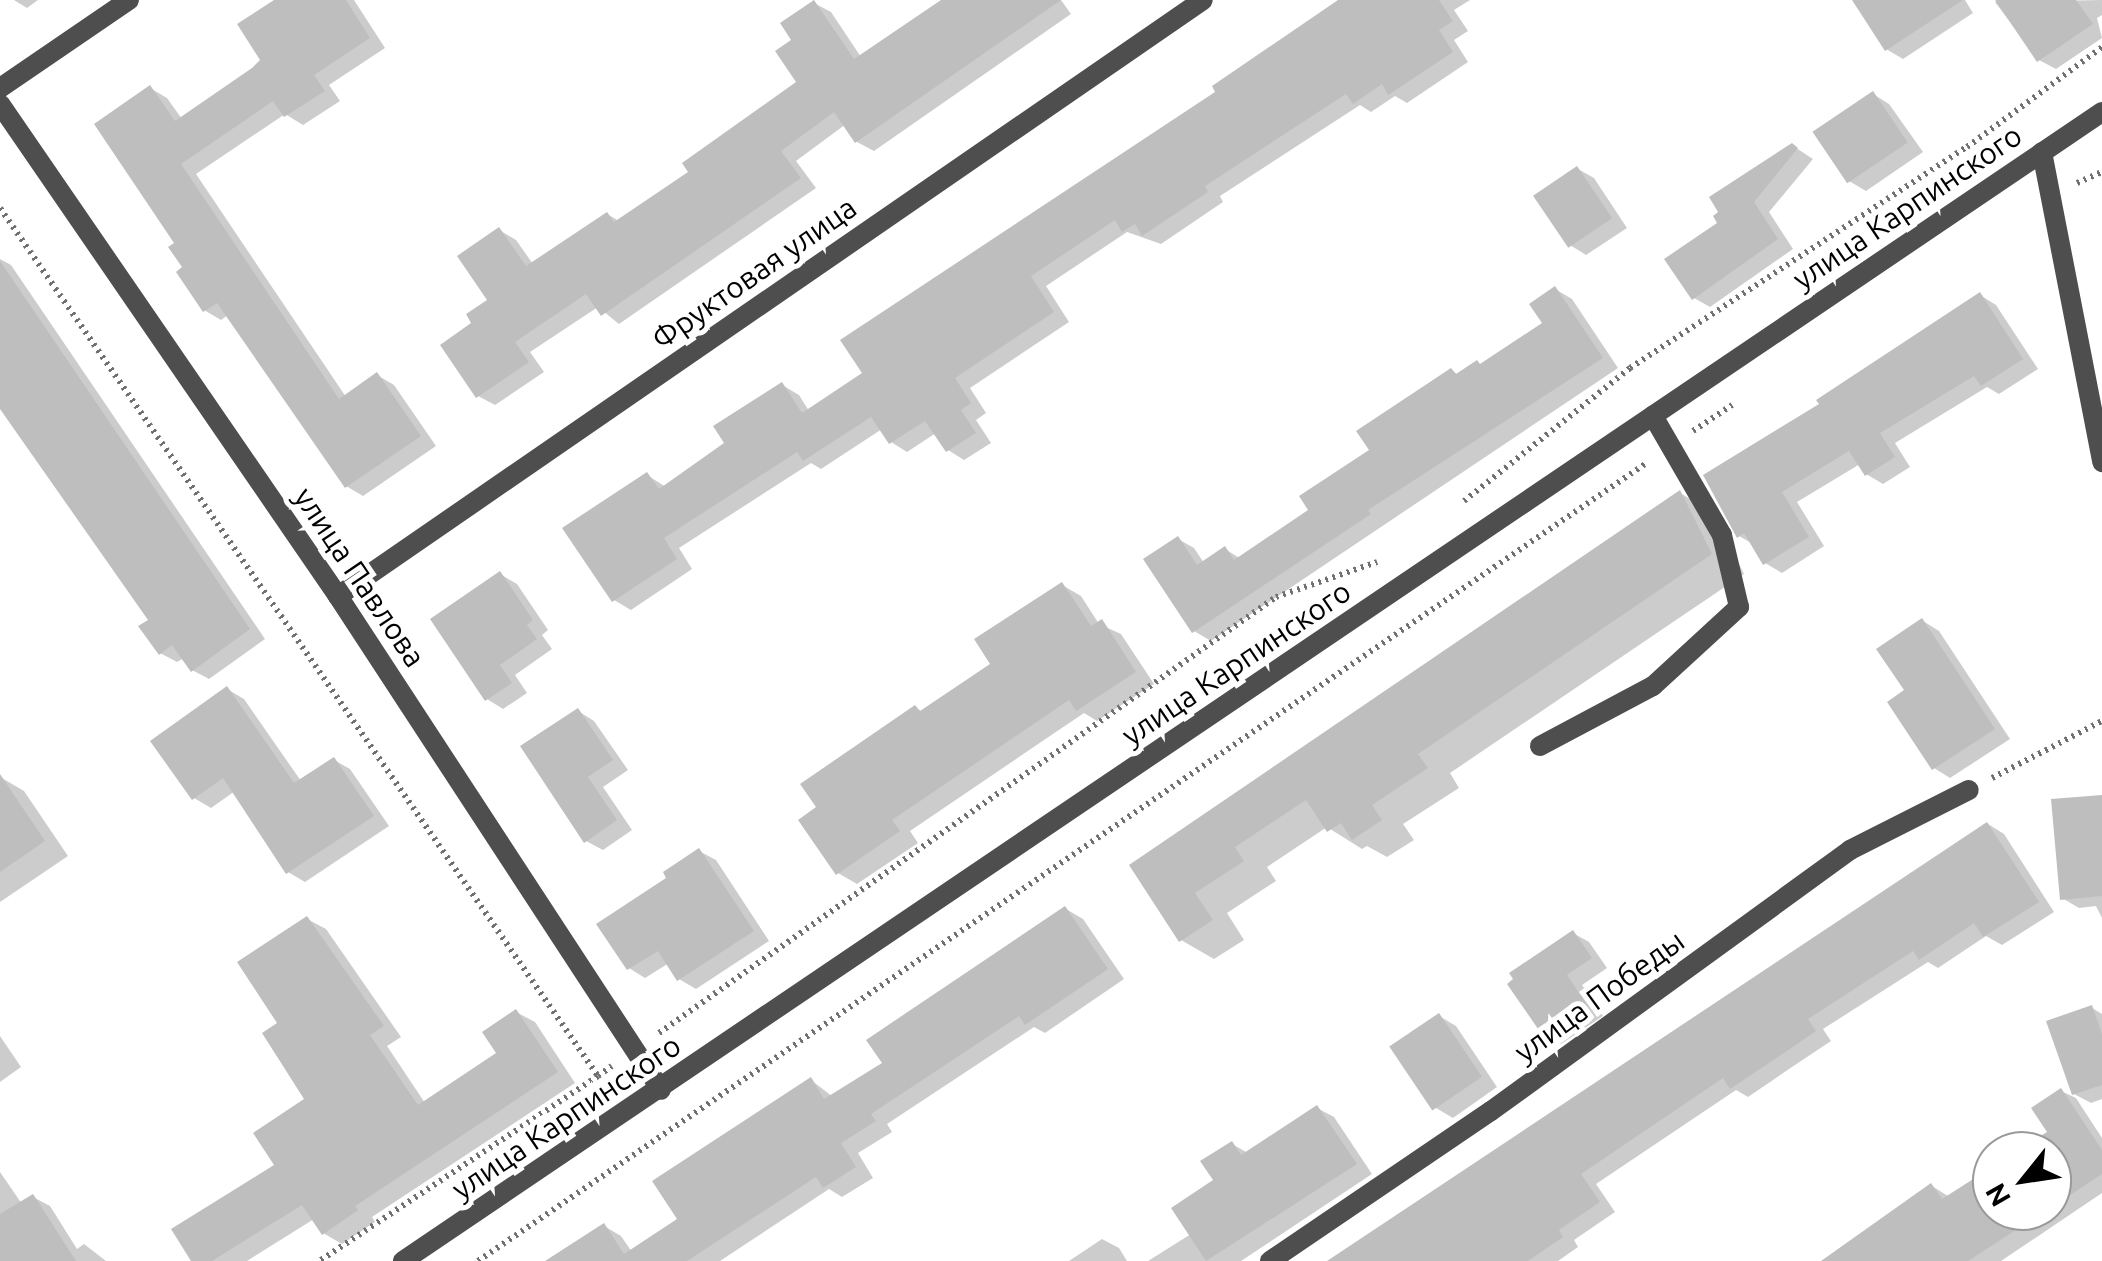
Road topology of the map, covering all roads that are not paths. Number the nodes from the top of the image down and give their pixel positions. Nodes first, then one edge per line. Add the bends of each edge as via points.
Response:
1 (129, 0) edge
2 (1203, 0) edge
3 (0, 88) edge
4 (0, 104) edge
5 (2102, 112) edge
6 (2042, 152) junction
7 (1653, 416) junction
8 (2102, 462) edge
9 (338, 596) junction
10 (1540, 746) dead end
11 (1969, 790) road end
12 (661, 1090) junction
13 (403, 1261) edge
14 (1270, 1261) edge

1 - 3 street
2 - 9 street, Фруктовая улица
4 - 9 street, улица Павлова
5 - 6 street, улица Карпинского
6 - 7 street, улица Карпинского
6 - 8 street
7 - 10 street via 1722,535 1740,606 1652,686
7 - 12 street, улица Карпинского
9 - 12 street, улица Павлова
11 - 14 street, улица Победы via 1850,850 1491,1111
12 - 13 street, улица Карпинского

